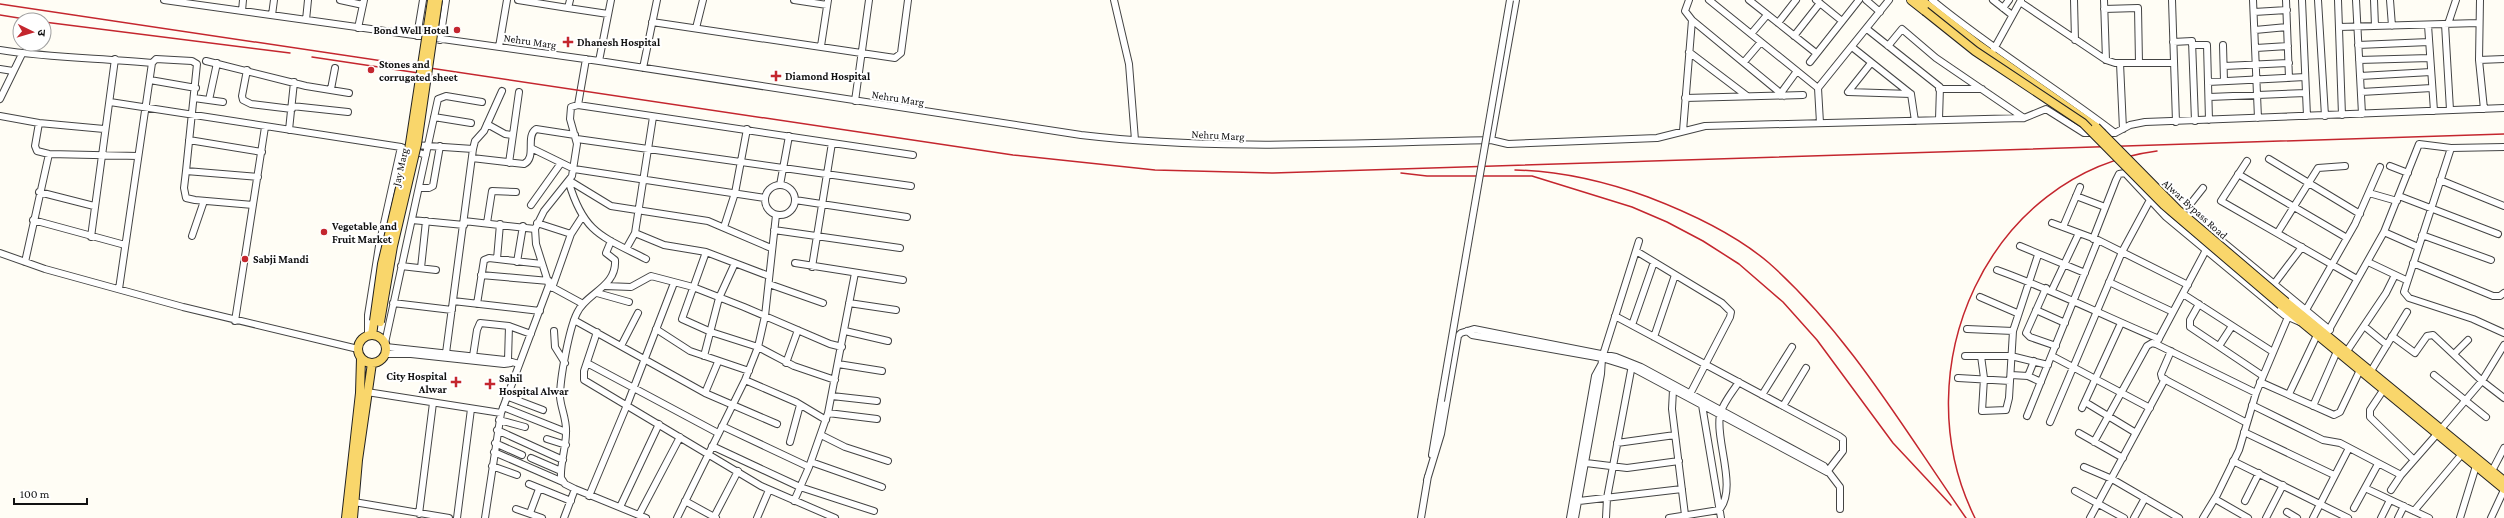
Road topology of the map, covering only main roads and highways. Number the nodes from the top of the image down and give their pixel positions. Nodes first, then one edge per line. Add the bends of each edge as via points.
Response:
1 (432, 0) edge
2 (438, 0) edge
3 (1911, 0) edge
4 (1926, 4) edge
5 (2283, 304) junction
6 (377, 321) junction
7 (379, 342) junction
8 (2338, 349) junction
9 (361, 358) junction
10 (372, 363) junction
11 (2439, 431) junction
12 (358, 438) junction
13 (2504, 481) edge
14 (2504, 489) edge
15 (346, 518) edge
16 (353, 518) edge

1 - 6 main road, Jay Marg, bridge via 409,150 387,239
2 - 6 main road, Jay Marg, bridge via 417,144
3 - 4 main road
4 - 5 main road, Alwar Bypass Road, bridge via 1977,44 2096,127 2178,210
4 - 5 main road, bridge via 1975,50 2083,123 2164,205
5 - 8 main road via 2302,323
5 - 8 main road via 2328,332
6 - 7 main road, Jay Marg
7 - 9 main road via 364,338 358,349
7 - 10 main road via 381,360
8 - 11 main road via 2360,370
8 - 11 main road via 2347,352 2371,371
9 - 10 main road
9 - 12 main road
10 - 12 main road
11 - 13 main road
11 - 14 main road
12 - 15 main road
12 - 16 main road

